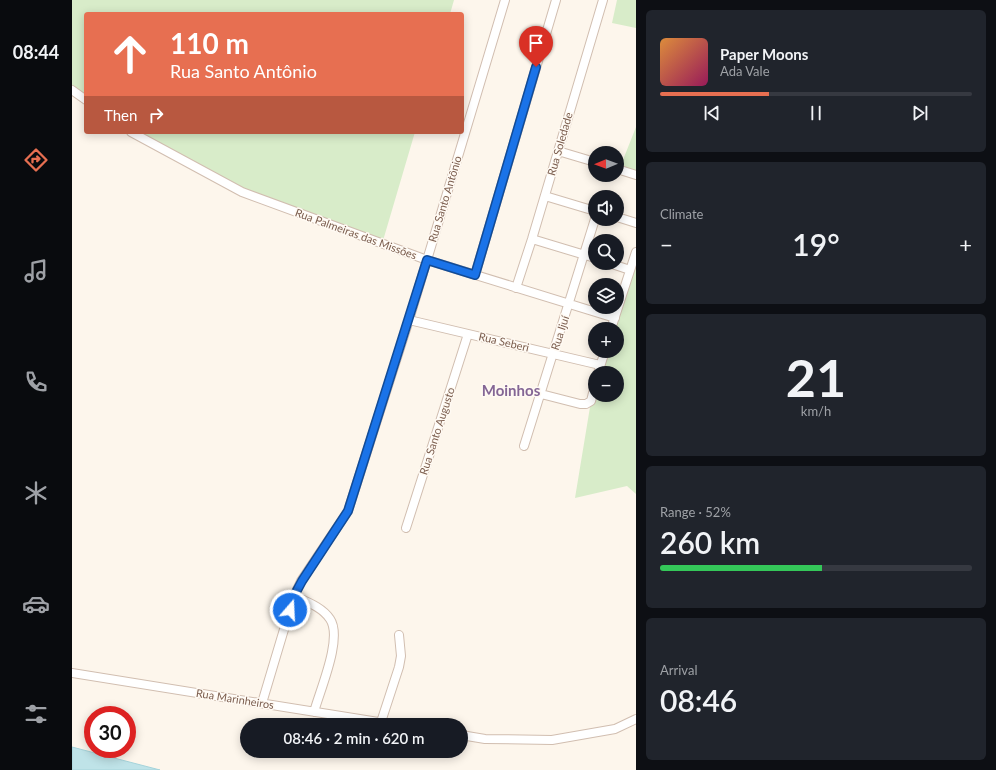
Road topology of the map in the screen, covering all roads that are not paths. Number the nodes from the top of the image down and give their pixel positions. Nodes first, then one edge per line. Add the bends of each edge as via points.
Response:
1 (505, 0) edge
2 (556, 0) edge
3 (603, 0) edge
4 (72, 90) edge
5 (84, 99) edge
6 (136, 134) edge
7 (558, 151) junction
8 (588, 160) edge
9 (624, 171) edge
10 (636, 175) edge
11 (545, 196) junction
12 (588, 209) edge
13 (624, 219) edge
14 (636, 223) edge
15 (593, 226) edge
16 (532, 239) junction
17 (636, 252) edge
18 (584, 255) junction
19 (588, 256) edge
20 (427, 260) junction
21 (624, 268) edge
22 (630, 270) junction
23 (475, 275) junction
24 (516, 288) junction
25 (569, 305) junction
26 (615, 318) junction
27 (409, 320) junction
28 (614, 322) edge
29 (468, 334) junction
30 (553, 354) junction
31 (590, 366) edge
32 (541, 394) junction
33 (589, 402) edge
34 (524, 446) dead end
35 (406, 528) dead end
36 (294, 596) junction
37 (399, 635) dead end
38 (72, 673) edge
39 (262, 703) junction
40 (314, 712) junction
41 (354, 718) edge
42 (382, 718) edge
43 (636, 719) edge
44 (468, 736) edge

1 - 20 street, Rua Santo Antônio
2 - 23 street
3 - 7 street, Rua Soledade
4 - 5 street
6 - 20 street, Rua Palmeiras das Missões via 242,192
7 - 8 street
7 - 11 street, Rua Soledade
9 - 10 street
11 - 12 street
11 - 16 street, Rua Soledade
13 - 14 street
15 - 18 street, Rua Ijuí
16 - 18 street
16 - 24 street, Rua Soledade
17 - 22 street
18 - 19 street
18 - 25 street, Rua Ijuí
20 - 23 street, Rua Palmeiras das Missões
20 - 27 street, Rua Santo Antônio
21 - 22 street
22 - 26 street
23 - 24 street, Rua Palmeiras das Missões
24 - 25 street, Rua Palmeiras das Missões
25 - 26 street, Rua Palmeiras das Missões
25 - 30 street, Rua Ijuí
26 - 28 street
27 - 29 street, Rua Seberi
27 - 36 street, Rua Santo Antônio via 348,511
29 - 30 street, Rua Seberi
29 - 35 street, Rua Santo Augusto
30 - 31 street, Rua Seberi
30 - 32 street, Rua Ijuí
32 - 33 street via 580,404
32 - 34 street, Rua Ijuí
36 - 39 street, Rua Santo Antônio
36 - 40 street via 321,609 331,620 335,632 334,646
37 - 42 street via 399,666
38 - 39 street, Rua Marinheiros
39 - 40 street, Rua Marinheiros
40 - 41 street, Rua Marinheiros
43 - 44 street via 614,729 552,740 485,739

